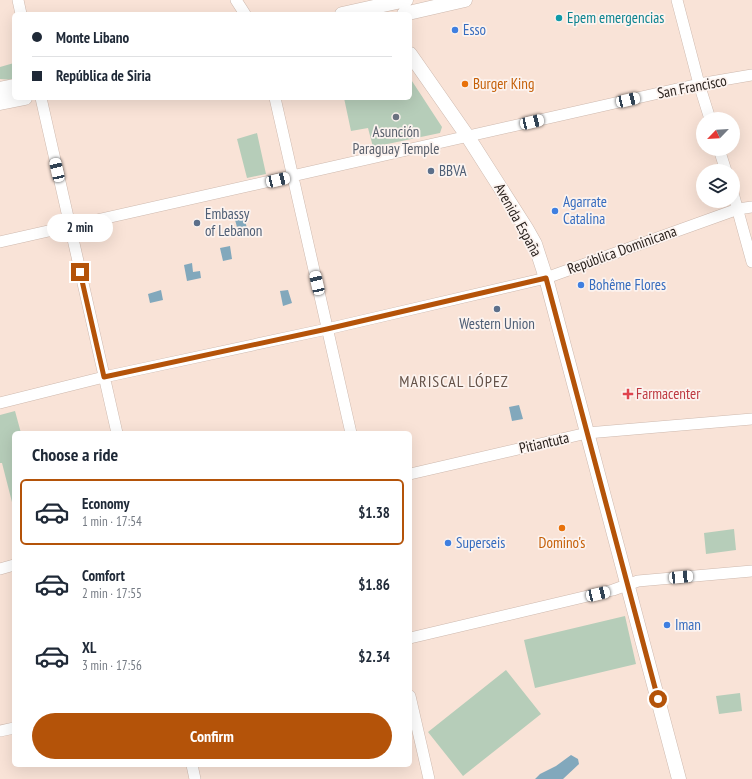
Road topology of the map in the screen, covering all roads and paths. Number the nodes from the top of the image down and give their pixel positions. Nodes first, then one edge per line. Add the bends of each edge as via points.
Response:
1 (18, 0) edge
2 (236, 0) edge
3 (406, 0) edge
4 (466, 0) edge
5 (677, 0) edge
6 (378, 7) edge
7 (21, 12) edge
8 (244, 12) edge
9 (352, 12) edge
10 (412, 12) edge
11 (412, 57) edge
12 (752, 75) edge
13 (699, 84) junction
14 (12, 86) edge
15 (0, 89) edge
16 (15, 100) edge
17 (41, 100) edge
18 (275, 100) edge
19 (0, 103) edge
20 (708, 112) edge
21 (468, 136) junction
22 (292, 176) junction
23 (752, 207) edge
24 (738, 209) junction
25 (70, 227) junction
26 (0, 242) edge
27 (752, 262) edge
28 (546, 278) junction
29 (327, 329) junction
30 (104, 377) junction
31 (0, 403) edge
32 (752, 419) edge
33 (117, 431) edge
34 (350, 431) edge
35 (587, 433) junction
36 (412, 474) edge
37 (12, 566) edge
38 (0, 569) edge
39 (752, 571) edge
40 (627, 585) junction
41 (412, 638) edge
42 (412, 705) edge
43 (12, 728) edge
44 (0, 731) edge
45 (192, 767) edge
46 (195, 779) edge
47 (429, 779) edge
48 (679, 779) edge

1 - 7 street
2 - 8 street
3 - 6 main road
4 - 10 main road
5 - 13 street
6 - 9 main road
11 - 21 main road, Avenida España
12 - 13 street, San Francisco
13 - 20 street
13 - 21 street, San Francisco
14 - 15 main road
16 - 19 main road
17 - 25 street
18 - 22 street
21 - 22 street, San Francisco
21 - 28 main road, Avenida España via 535,244
22 - 25 street, San Francisco
22 - 29 street
23 - 24 street, República Dominicana
24 - 27 street
24 - 28 street, República Dominicana
25 - 26 street, San Francisco
25 - 30 street
28 - 29 street, República Dominicana
28 - 35 main road, Avenida España
29 - 30 street, República Dominicana
29 - 34 street
30 - 31 street, República Dominicana
30 - 33 street
32 - 35 street, Pitiantuta
35 - 36 street, Pitiantuta
35 - 40 main road, Avenida España
37 - 38 street
39 - 40 street via 638,581
40 - 41 street
40 - 48 main road, Avenida España
42 - 47 street
43 - 44 street
45 - 46 street

